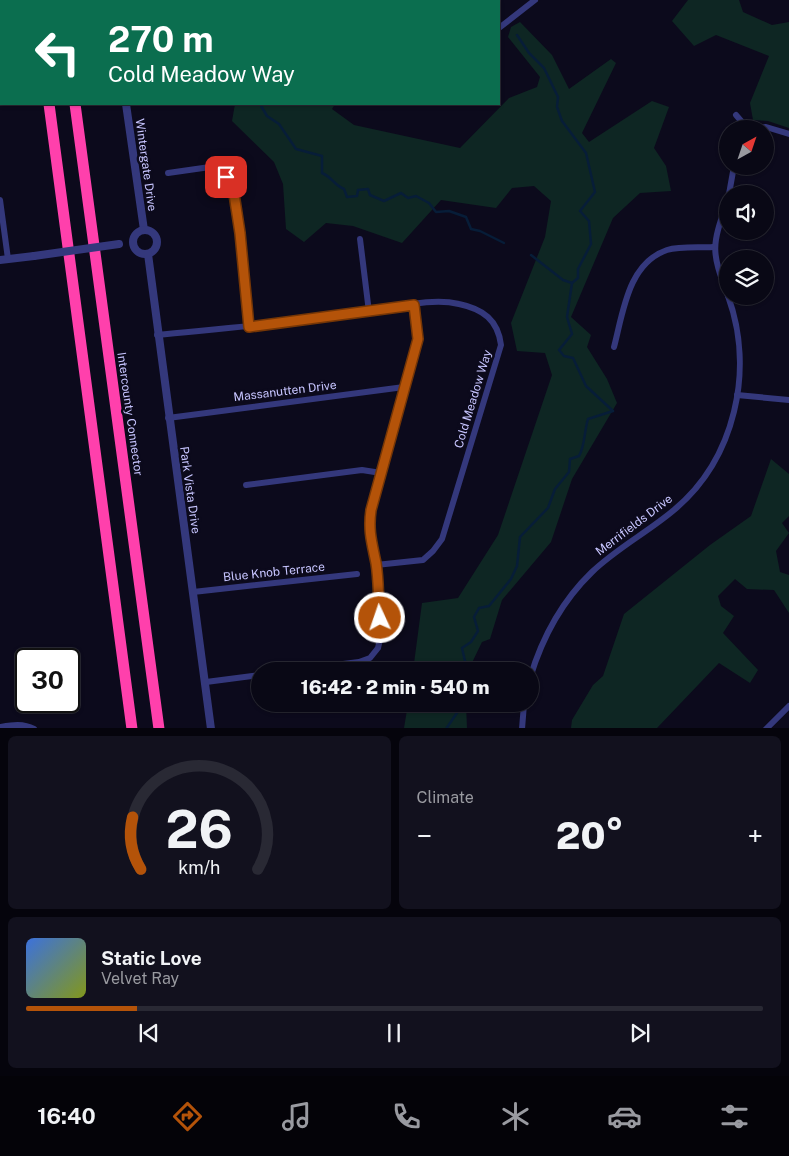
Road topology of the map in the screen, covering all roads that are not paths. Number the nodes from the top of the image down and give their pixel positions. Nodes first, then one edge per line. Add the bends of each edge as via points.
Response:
1 (535, 0) edge
2 (500, 27) edge
3 (49, 105) edge
4 (75, 105) edge
5 (126, 105) edge
6 (736, 115) dead end
7 (741, 120) edge
8 (774, 129) edge
9 (789, 134) edge
10 (168, 173) dead end
11 (0, 200) edge
12 (2, 222) edge
13 (719, 228) edge
14 (144, 230) junction
15 (360, 239) dead end
16 (133, 242) junction
17 (713, 247) junction
18 (148, 254) junction
19 (8, 258) junction
20 (0, 260) edge
21 (719, 272) edge
22 (414, 305) junction
23 (730, 305) edge
24 (369, 312) junction
25 (249, 327) junction
26 (158, 335) junction
27 (614, 347) dead end
28 (404, 387) junction
29 (737, 395) junction
30 (789, 400) edge
31 (168, 418) junction
32 (381, 473) junction
33 (246, 485) dead end
34 (376, 565) junction
35 (357, 574) dead end
36 (193, 592) junction
37 (360, 662) edge
38 (535, 662) edge
39 (251, 676) edge
40 (206, 682) junction
41 (789, 706) edge
42 (523, 712) edge
43 (0, 727) edge
44 (34, 728) edge
45 (132, 728) edge
46 (159, 728) edge
47 (212, 728) edge
48 (522, 728) edge
49 (766, 728) edge

1 - 2 street
3 - 45 highway
4 - 46 highway, Intercounty Connector
5 - 14 street, Wintergate Drive
6 - 7 street
8 - 9 street
10 - 25 street via 210,167 232,181
11 - 12 street
12 - 19 street
13 - 17 street
14 - 16 street via 137,233
14 - 18 street via 152,232 158,242 155,250
15 - 24 street
16 - 18 street via 135,249
16 - 19 street, bridge
17 - 21 street, Merrifields Drive
17 - 27 street via 669,250 648,260 638,271
18 - 26 street, Park Vista Drive
19 - 20 street
22 - 24 street, Cold Meadow Way
22 - 28 street via 418,339
22 - 34 street, Cold Meadow Way via 438,302 483,311 499,331 501,344 442,539 423,560
23 - 29 street, Merrifields Drive via 740,365
24 - 25 street, Cold Meadow Way
25 - 26 street, Cold Meadow Way
26 - 31 street, Park Vista Drive
28 - 31 street, Massanutten Drive
28 - 32 street
29 - 30 street
29 - 38 street, Merrifields Drive via 724,446 700,484 675,510 614,553 575,590 554,620
31 - 36 street, Park Vista Drive
32 - 33 street via 362,470
32 - 34 street via 369,524
34 - 37 street via 381,635 378,648 370,658
35 - 36 street, Blue Knob Terrace
36 - 40 street, Park Vista Drive
39 - 40 street
40 - 47 street, Park Vista Drive
41 - 49 street
42 - 48 street
43 - 44 street via 14,724

